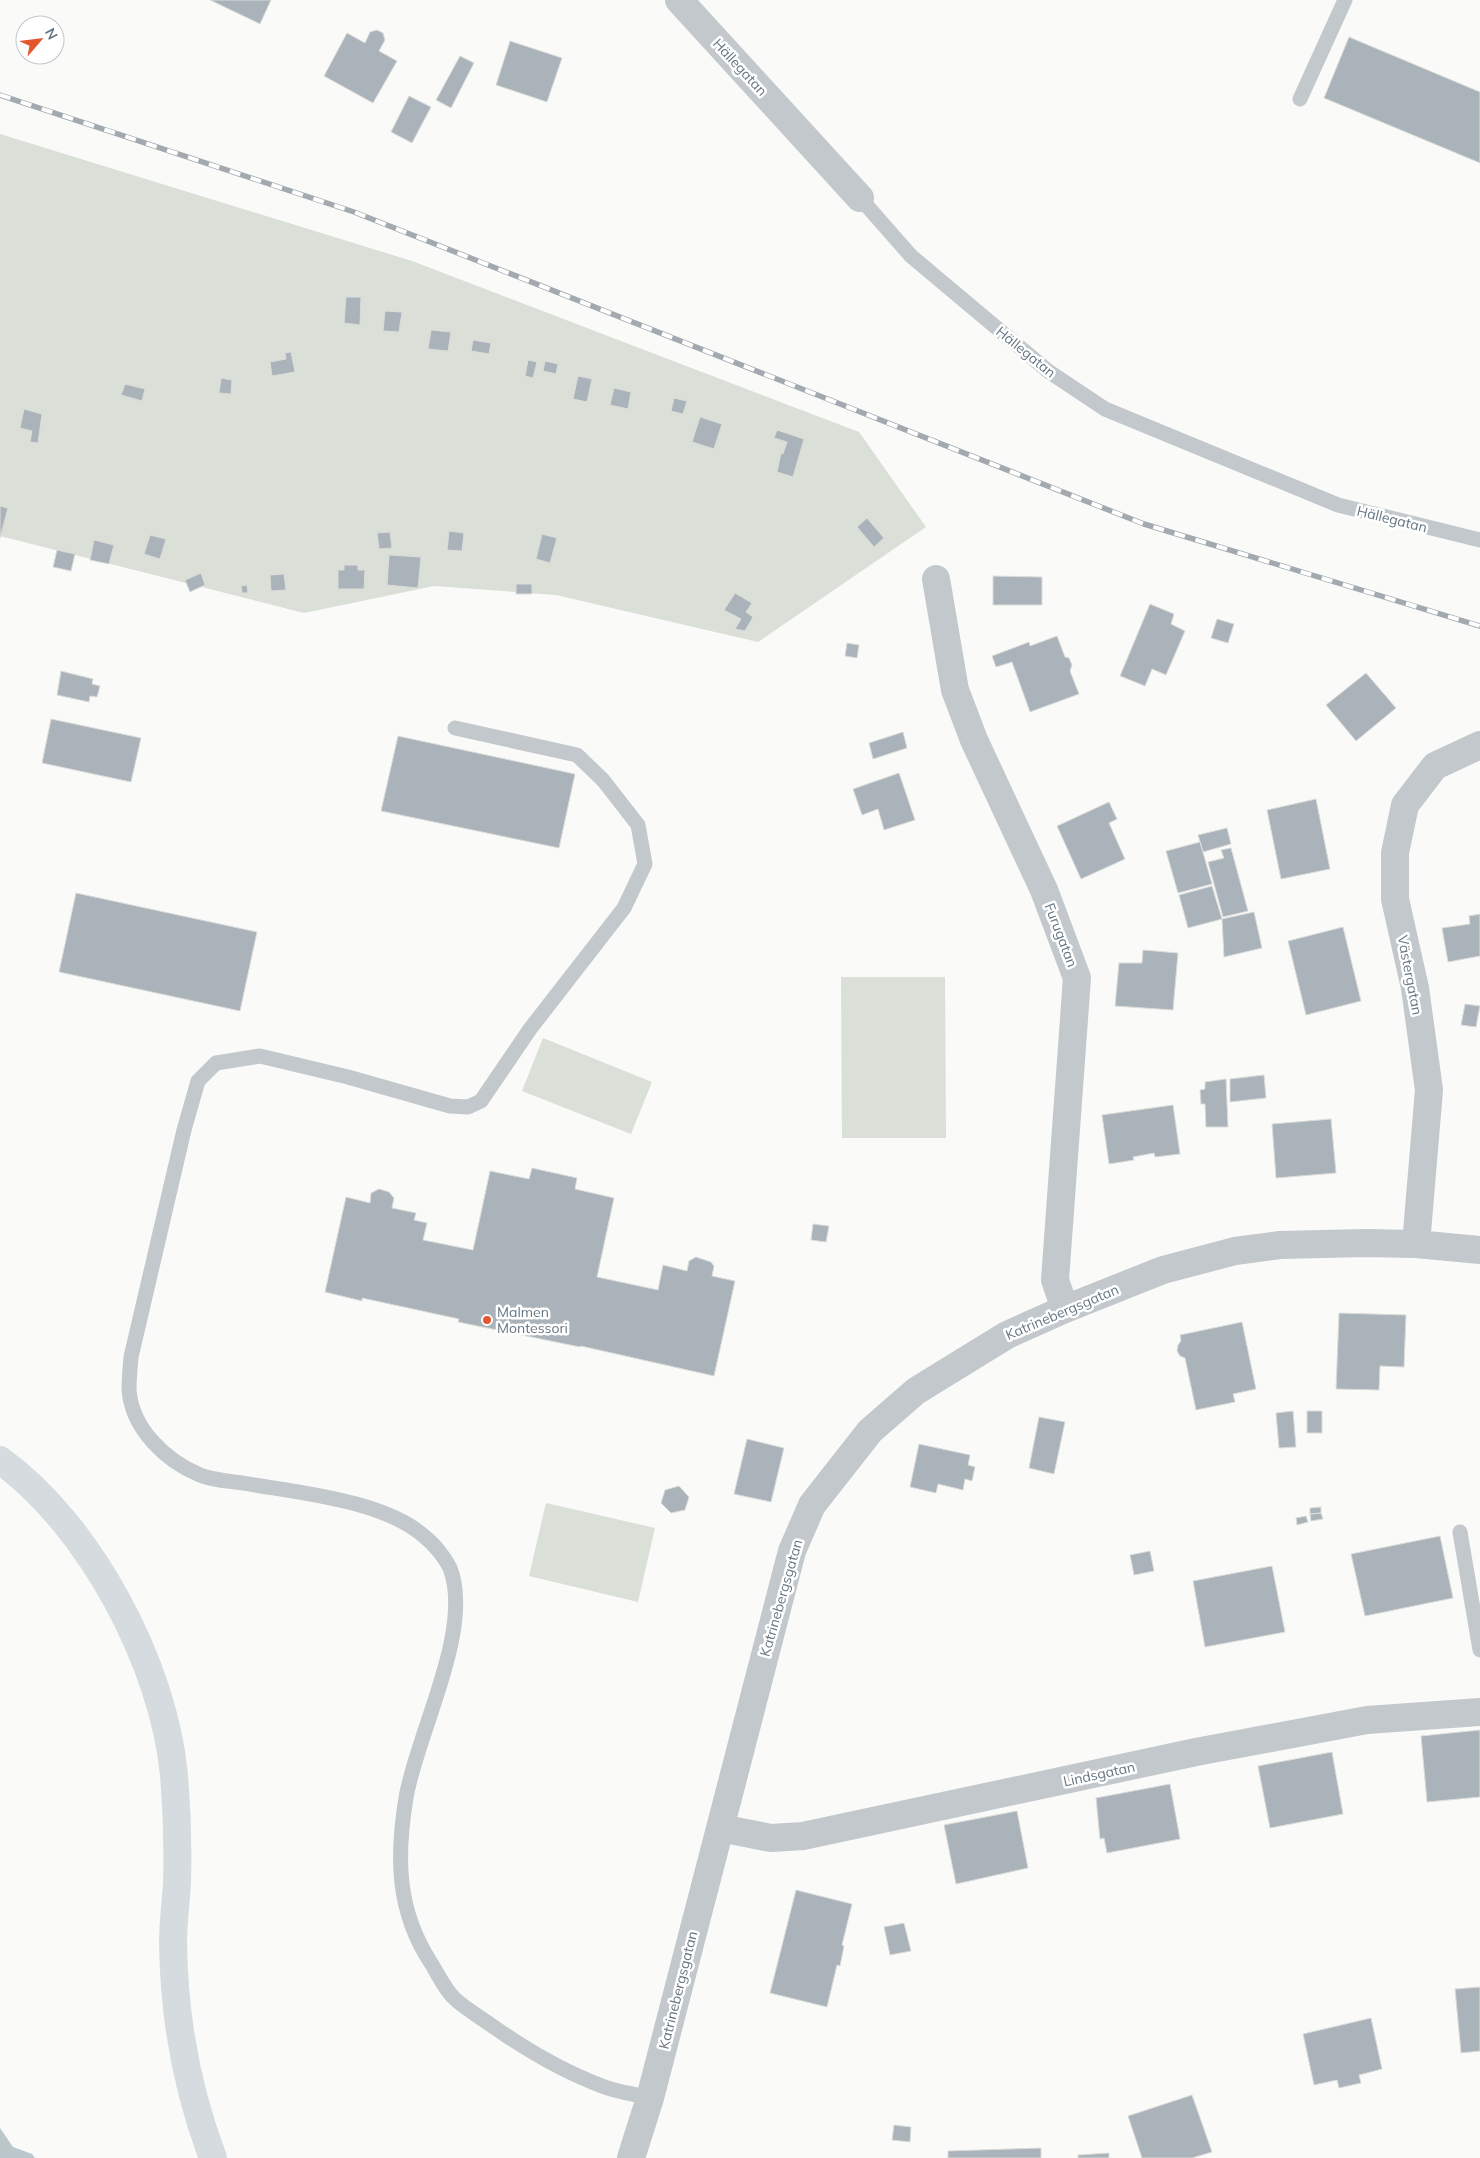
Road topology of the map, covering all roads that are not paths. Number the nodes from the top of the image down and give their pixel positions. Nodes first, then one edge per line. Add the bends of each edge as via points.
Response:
1 (679, 0) edge
2 (1345, 0) edge
3 (1300, 99) dead end
4 (860, 198) joint
5 (1480, 540) edge
6 (936, 579) dead end
7 (454, 728) dead end
8 (1480, 745) edge
9 (1416, 1244) junction
10 (1480, 1250) edge
11 (1065, 1309) junction
12 (0, 1460) edge
13 (1460, 1532) dead end
14 (1480, 1650) edge
15 (1480, 1712) edge
16 (720, 1828) junction
17 (650, 2098) junction
18 (213, 2158) edge
19 (631, 2158) edge

1 - 4 street, Hällegatan
2 - 3 lane
4 - 5 lane, Hällegatan via 910,256 1048,371 1106,409 1338,505
6 - 11 street, Furugatan via 954,690 1044,890 1077,978 1055,1280
7 - 17 lane via 576,755 603,780 638,826 645,864 624,908 530,1029 481,1101 468,1107 450,1106 348,1076 260,1056 216,1064 210,1069 198,1081 184,1130 131,1357 129,1391 144,1432 161,1450 202,1476 328,1497 376,1510 411,1526 436,1549 450,1568 456,1601 452,1634 406,1797 400,1872 404,1907 417,1942 454,1998 529,2052 602,2086
8 - 9 street, Västergatan via 1435,766 1405,805 1395,853 1395,899 1415,988 1429,1090
9 - 10 street, Katrinebergsgatan
9 - 11 street, Katrinebergsgatan via 1280,1245 1235,1251 1163,1270
11 - 16 street, Katrinebergsgatan via 1007,1335 916,1391 870,1431 812,1505 792,1551
12 - 18 highway via 45,1500 85,1547 115,1596 143,1657 161,1710 174,1773 177,1827 173,1941 175,1995 184,2062 199,2122
13 - 14 lane
15 - 16 street, Lindsgatan via 1367,1720 1196,1752 803,1836 771,1838
16 - 17 street, Katrinebergsgatan
17 - 19 street, Katrinebergsgatan

